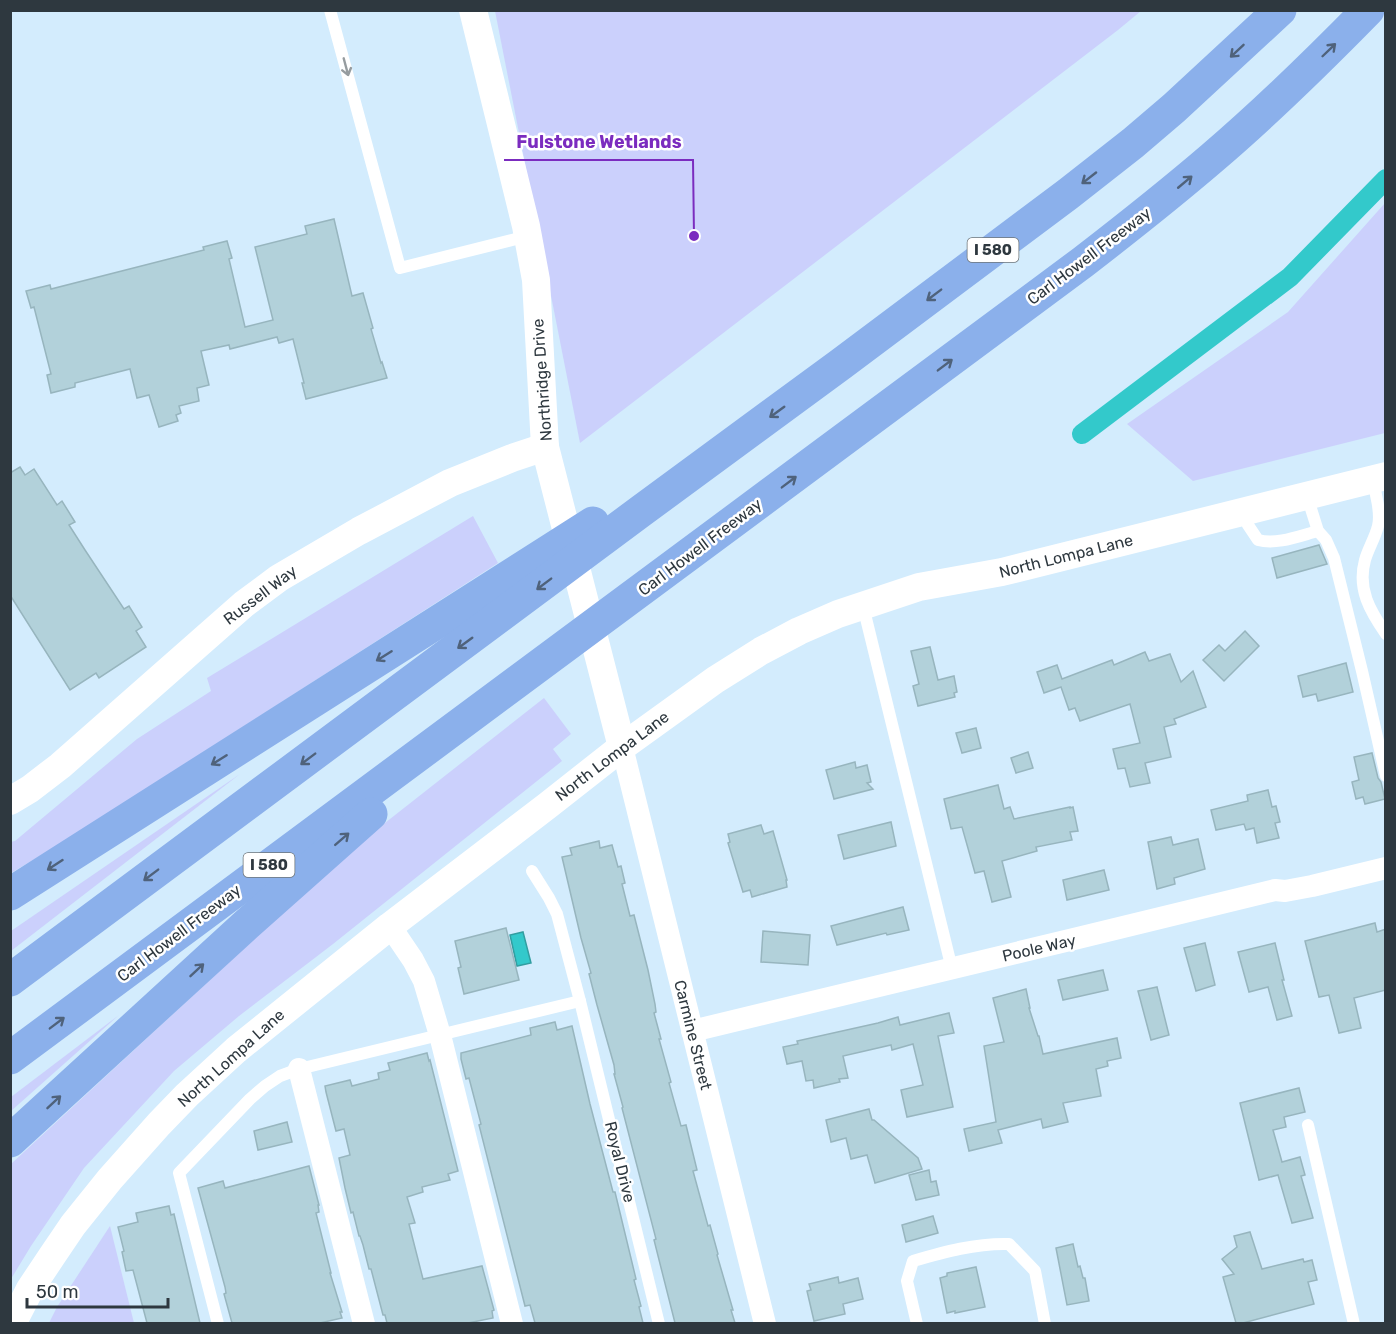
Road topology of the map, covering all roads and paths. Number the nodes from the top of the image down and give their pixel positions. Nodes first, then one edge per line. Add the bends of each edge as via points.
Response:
1 (330, 10) edge
2 (473, 10) edge
3 (1280, 10) edge
4 (1368, 10) edge
5 (528, 236) junction
6 (545, 447) junction
7 (1379, 478) edge
8 (1307, 496) junction
9 (1243, 512) junction
10 (1318, 531) junction
11 (508, 594) junction
12 (863, 605) junction
13 (1386, 634) edge
14 (530, 674) junction
15 (622, 747) junction
16 (1386, 776) edge
17 (10, 801) edge
18 (1386, 868) edge
19 (532, 871) dead end
20 (10, 894) edge
21 (390, 926) junction
22 (952, 969) junction
23 (10, 980) edge
24 (580, 1001) junction
25 (692, 1031) junction
26 (440, 1035) junction
27 (10, 1058) edge
28 (299, 1069) junction
29 (1308, 1125) dead end
30 (10, 1142) edge
31 (12, 1323) edge
32 (218, 1323) edge
33 (364, 1323) edge
34 (512, 1323) edge
35 (659, 1323) edge
36 (765, 1323) edge
37 (917, 1323) edge
38 (1045, 1323) edge
39 (1354, 1323) edge

1 -> 5 lane via 400,268
2 - 5 street, Northridge Drive
3 -> 11 highway, I 580 via 1174,108 1095,174 694,473 639,503
14 -> 4 highway, Carl Howell Freeway / I 580 via 1164,198 1236,138
5 - 6 street, Northridge Drive via 536,280
6 - 15 street, Northridge Drive
6 - 17 street, Russell Way via 450,483 279,578 244,604 60,766
7 - 8 street, North Lompa Lane
7 - 13 lane via 1379,524 1362,580 1366,603
8 - 9 street, North Lompa Lane
8 - 10 lane
9 - 10 lane via 1258,540 1264,542
9 - 12 street, North Lompa Lane via 1002,572 919,587
10 - 16 lane via 1334,558
11 -> 20 highway
11 -> 23 highway
12 - 15 street, North Lompa Lane via 761,651
12 - 22 lane
27 -> 14 highway, Carl Howell Freeway / I 580
30 -> 14 highway via 247,924
15 - 21 street, North Lompa Lane
15 - 25 street, Carmine Street
18 - 22 street, Poole Way via 1312,886 1275,890
19 - 24 lane, Royal Drive via 557,915
21 - 26 street via 424,981
21 - 31 street, North Lompa Lane via 236,1050 187,1095 73,1226
22 - 25 street, Poole Way
24 - 26 lane
24 - 35 lane, Royal Drive
25 - 36 street, Carmine Street
26 - 28 lane
26 - 34 street
28 - 32 lane via 258,1093 179,1173
28 - 33 street
29 - 39 lane
37 - 38 lane via 907,1281 913,1261 992,1244 1009,1244 1035,1271

